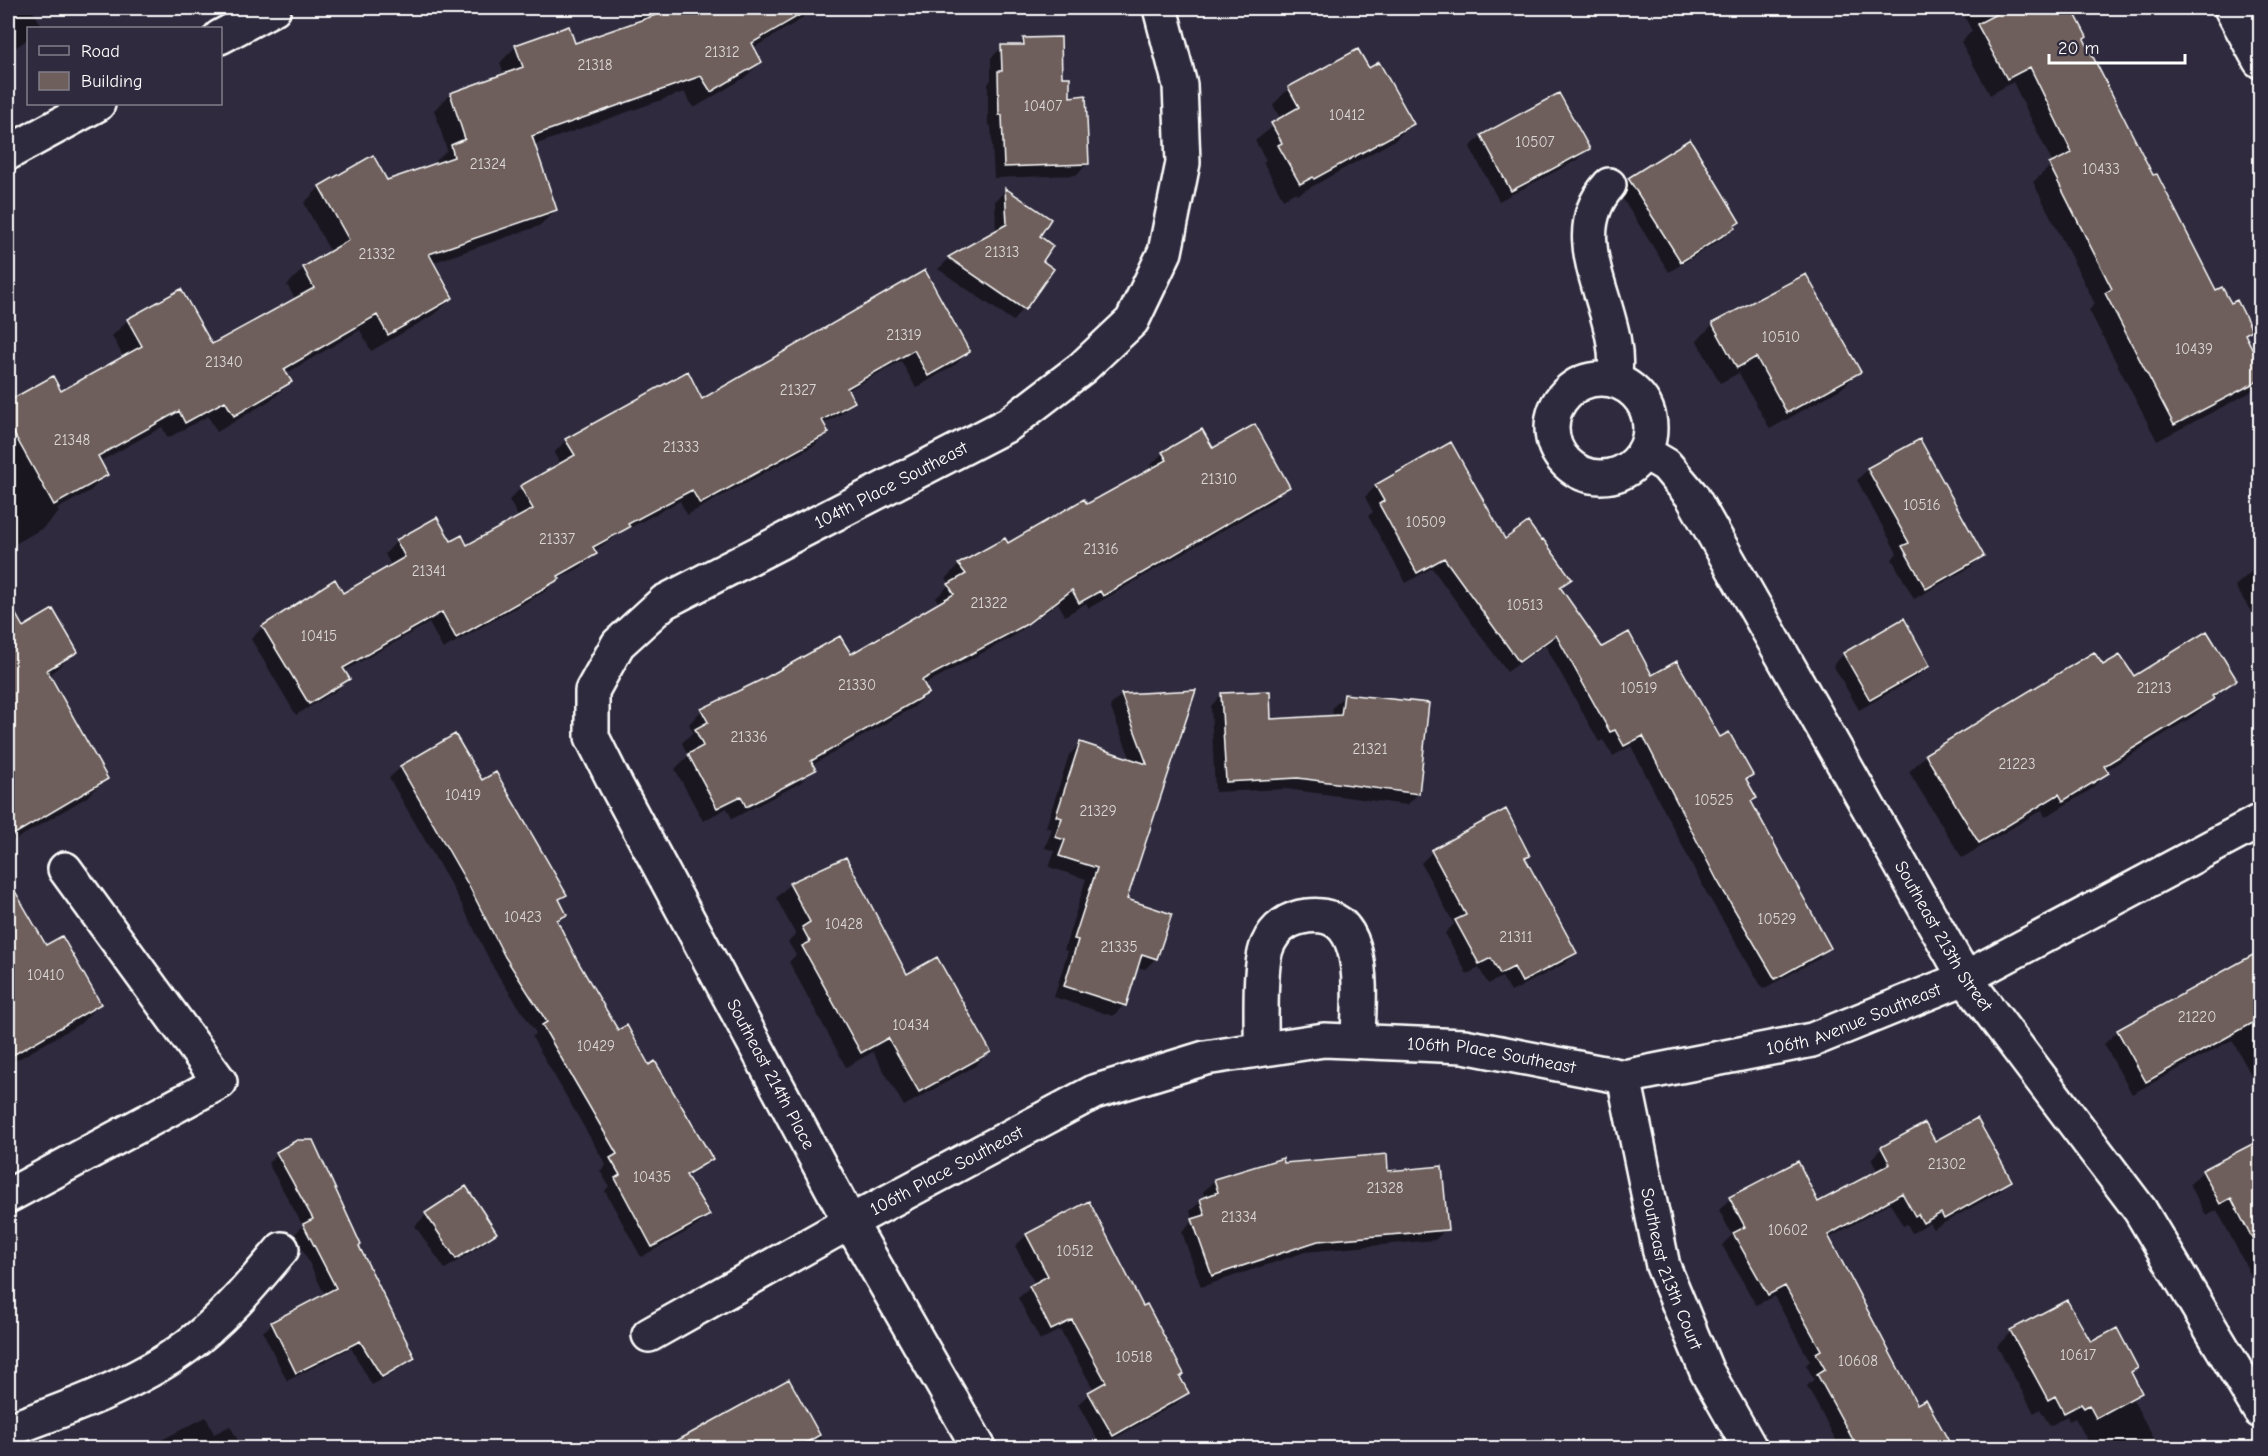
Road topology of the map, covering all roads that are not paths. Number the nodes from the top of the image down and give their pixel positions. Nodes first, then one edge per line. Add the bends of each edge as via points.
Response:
1 (274, 8) edge
2 (1160, 8) edge
3 (2231, 8) edge
4 (222, 36) edge
5 (2260, 61) edge
6 (96, 105) edge
7 (8, 153) edge
8 (1609, 185) dead end
9 (1614, 380) junction
10 (1644, 452) junction
11 (592, 691) joint
12 (2260, 821) edge
13 (65, 869) dead end
14 (1965, 978) junction
15 (1358, 1041) junction
16 (1261, 1049) junction
17 (1624, 1077) junction
18 (8, 1196) edge
19 (850, 1222) junction
20 (282, 1249) dead end
21 (649, 1335) dead end
22 (2260, 1411) edge
23 (8, 1430) edge
24 (979, 1449) edge
25 (1750, 1449) edge

1 - 4 street
2 - 11 street, 104th Place Southeast via 1180,85 1183,163 1165,252 1132,321 1082,368 1009,424 664,602 618,644
3 - 5 street
6 - 7 street
8 - 9 street via 1597,198 1590,216 1589,242 1615,344
9 - 10 street via 1639,396 1647,408 1650,423
9 - 10 street via 1580,382 1567,392 1554,414 1552,439 1571,467 1586,475 1619,474 1634,465
10 - 14 street, Southeast 213th Street via 1666,465 1692,496
11 - 19 street, Southeast 214th Place via 592,737
12 - 14 street, 106th Avenue Southeast
13 - 18 street via 220,1082
14 - 17 street, 106th Avenue Southeast via 1812,1040
14 - 22 street, Southeast 213th Street via 2140,1210
15 - 16 street, 106th Place Southeast via 1324,1040
15 - 16 street via 1358,960 1354,942 1343,927 1308,915 1276,930 1267,946
15 - 17 street, 106th Place Southeast via 1464,1046
16 - 19 street, 106th Place Southeast via 1205,1058 1094,1092
17 - 25 street, Southeast 213th Court via 1664,1266 1707,1372
19 - 21 street, 106th Place Southeast
19 - 24 street, Southeast 214th Place
20 - 23 street via 239,1299 186,1347 146,1372

